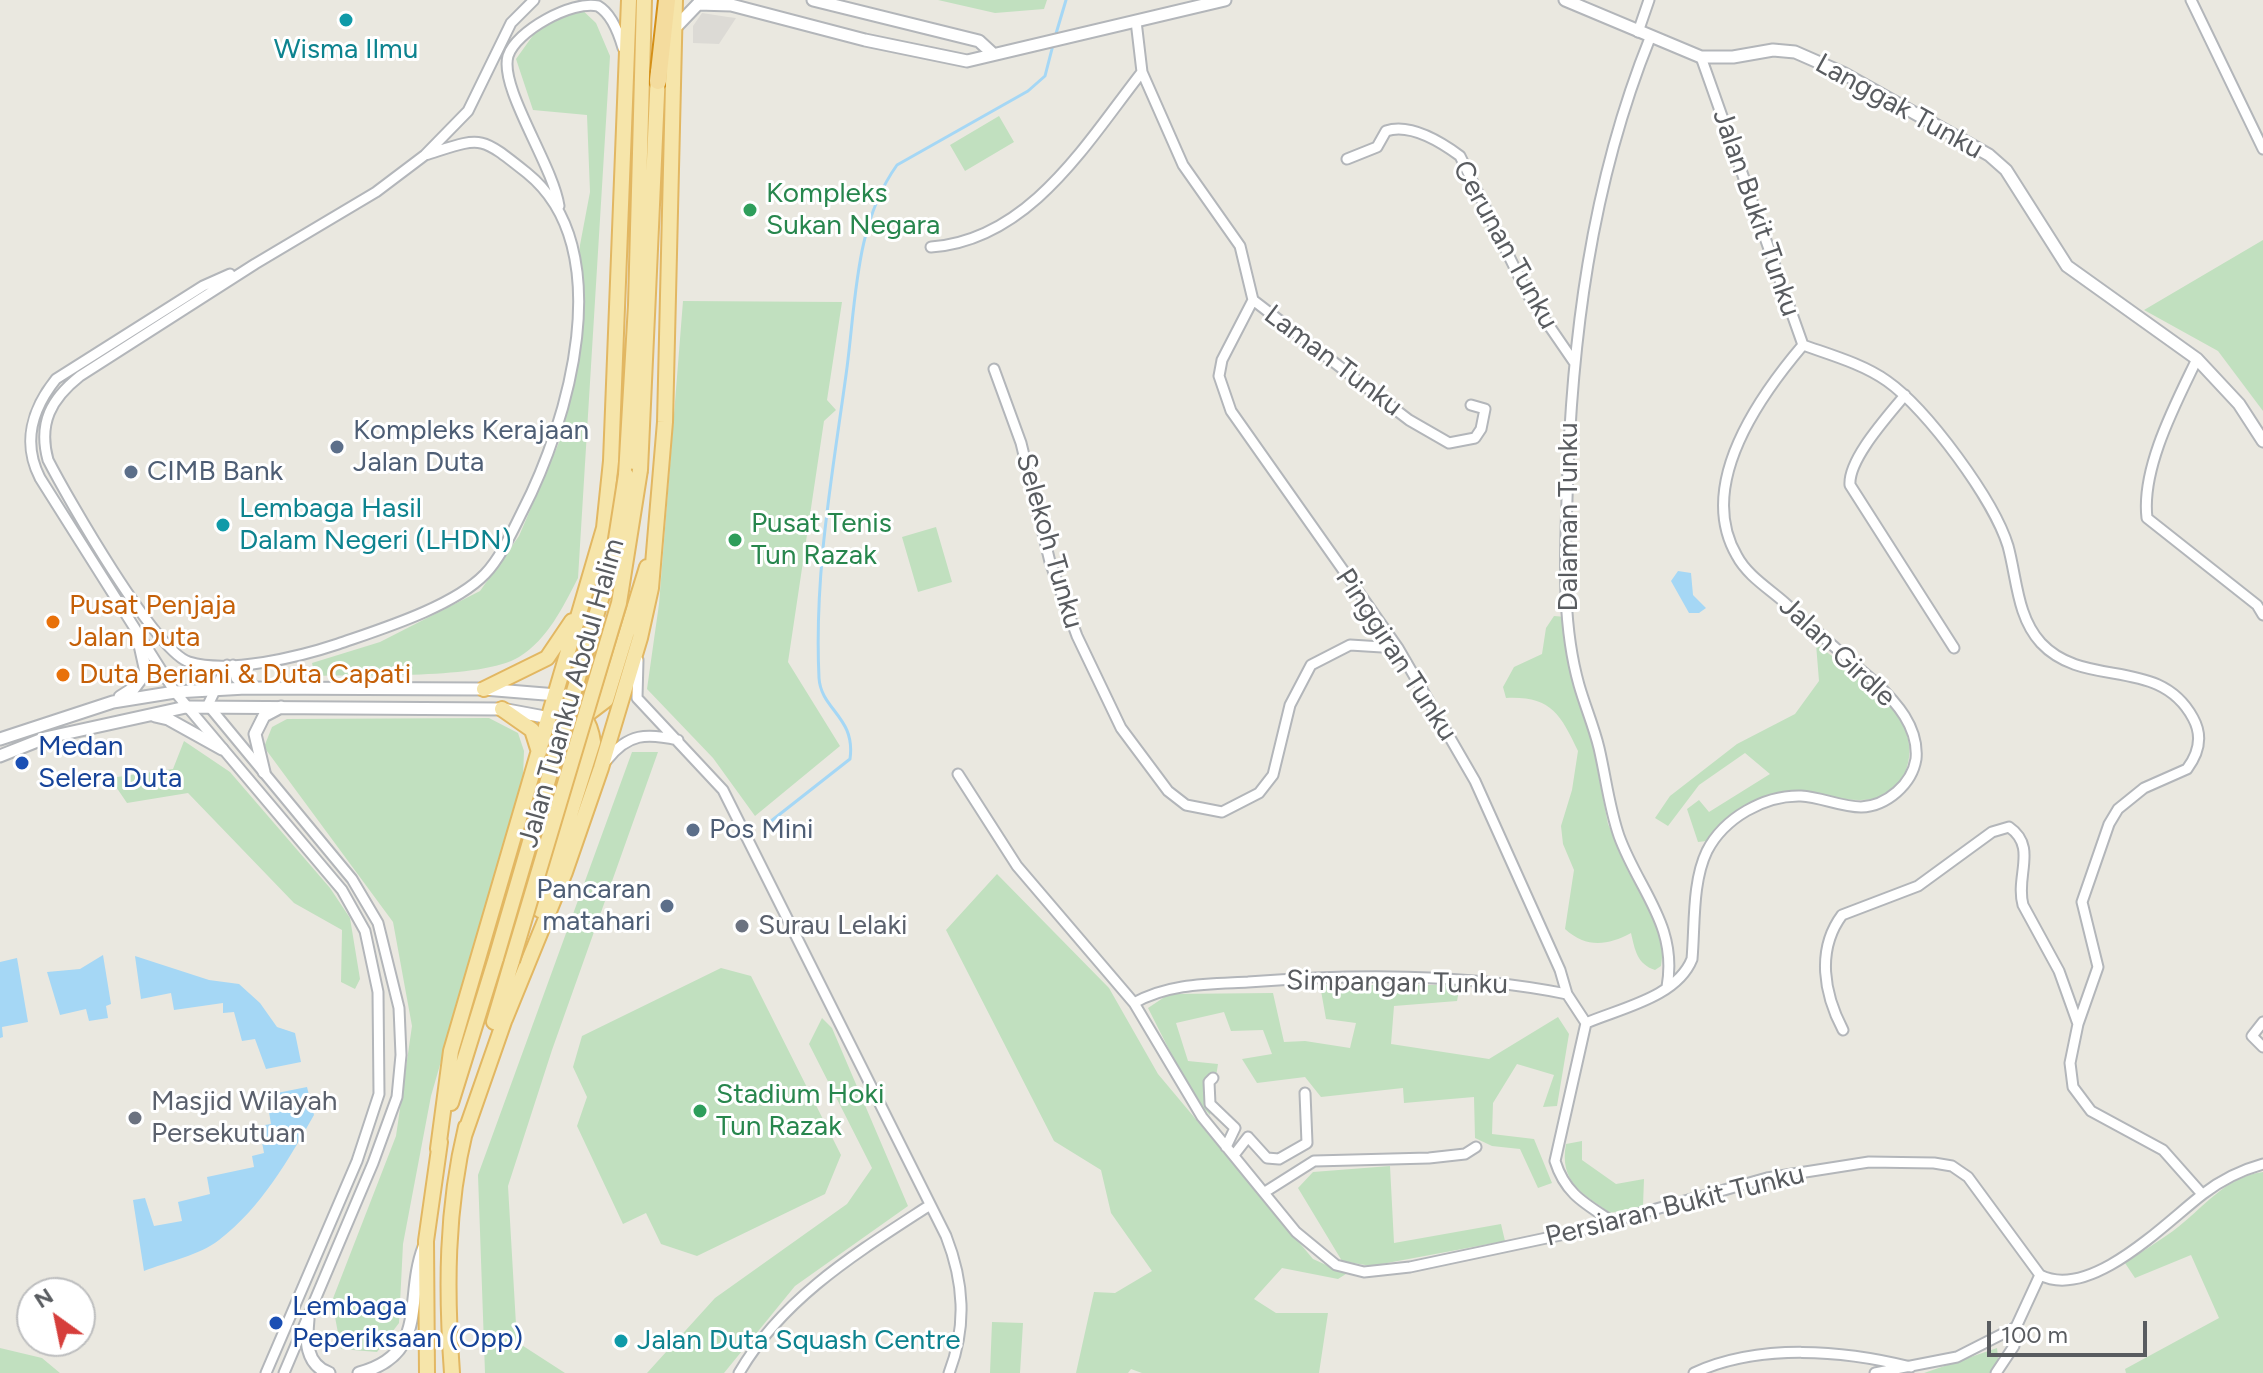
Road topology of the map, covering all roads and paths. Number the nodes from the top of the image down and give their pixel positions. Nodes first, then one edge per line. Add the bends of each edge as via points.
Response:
1 (534, 0) edge
2 (629, 0) edge
3 (644, 0) edge
4 (659, 0) edge
5 (667, 0) edge
6 (675, 0) edge
7 (813, 0) edge
8 (1225, 0) edge
9 (1565, 0) edge
10 (1649, 0) edge
11 (2191, 0) edge
12 (1136, 21) junction
13 (675, 28) junction
14 (1638, 32) junction
15 (1650, 38) junction
16 (992, 53) junction
17 (626, 55) junction
18 (1701, 57) junction
19 (1142, 72) junction
20 (658, 81) junction
21 (2263, 149) edge
22 (425, 155) junction
23 (1347, 159) dead end
24 (648, 172) junction
25 (620, 197) junction
26 (560, 208) junction
27 (931, 247) dead end
28 (255, 264) junction
29 (1253, 300) junction
30 (1803, 345) junction
31 (2197, 359) junction
32 (1574, 362) junction
33 (994, 369) dead end
34 (1905, 395) junction
35 (1471, 405) dead end
36 (665, 422) junction
37 (629, 436) junction
38 (2263, 441) edge
39 (633, 472) junction
40 (591, 582) junction
41 (2263, 615) edge
42 (579, 621) junction
43 (138, 636) junction
44 (633, 636) junction
45 (1398, 648) junction
46 (1954, 648) dead end
47 (230, 665) junction
48 (246, 688) junction
49 (217, 689) junction
50 (484, 689) junction
51 (175, 692) junction
52 (557, 695) junction
53 (113, 702) junction
54 (208, 705) junction
55 (186, 707) junction
56 (281, 707) junction
57 (502, 709) junction
58 (143, 715) junction
59 (550, 718) junction
60 (585, 718) junction
61 (0, 739) edge
62 (678, 740) junction
63 (222, 749) junction
64 (539, 753) junction
65 (0, 756) edge
66 (601, 768) junction
67 (264, 772) junction
68 (958, 774) dead end
69 (531, 783) junction
70 (580, 789) junction
71 (1667, 987) junction
72 (1567, 994) junction
73 (1134, 1003) junction
74 (505, 1019) junction
75 (2263, 1022) edge
76 (1586, 1023) junction
77 (2078, 1024) junction
78 (1843, 1030) dead end
79 (2263, 1047) edge
80 (1213, 1078) dead end
81 (1305, 1093) dead end
82 (1235, 1128) junction
83 (464, 1136) junction
84 (1248, 1137) junction
85 (1476, 1147) dead end
86 (438, 1149) junction
87 (1230, 1151) junction
88 (2263, 1164) edge
89 (1265, 1192) junction
90 (2202, 1194) junction
91 (930, 1205) junction
92 (1610, 1220) junction
93 (426, 1241) junction
94 (2040, 1275) junction
95 (308, 1319) junction
96 (2016, 1327) junction
97 (1911, 1367) junction
98 (266, 1373) edge
99 (284, 1373) edge
100 (329, 1373) edge
101 (359, 1373) edge
102 (427, 1373) edge
103 (452, 1373) edge
104 (739, 1373) edge
105 (949, 1373) edge
106 (1694, 1373) edge
107 (1875, 1373) edge
108 (1996, 1373) edge

1 - 22 street via 511,23 468,111
2 - 17 main road, Jalan Tuanku Abdul Halim
3 - 24 main road, Jalan Tuanku Abdul Halim
4 - 20 main road, Jalan Tuanku Abdul Halim
5 - 20 highway
6 - 13 main road, Jalan Tuanku Abdul Halim
7 - 16 street via 979,41
8 - 12 street
9 - 14 street, Langgak Tunku
10 - 14 street
11 - 21 street
12 - 16 street
12 - 19 street, Laman Tunku
13 - 16 street via 690,9 706,3 967,61
13 - 36 main road, Jalan Tuanku Abdul Halim
14 - 15 street, Langgak Tunku
15 - 18 street, Langgak Tunku
15 - 32 street, Dalaman Tunku via 1611,158
17 - 25 main road, Jalan Tuanku Abdul Halim
17 - 26 street via 613,22 598,6 581,4 523,31 508,56 512,91 554,178
18 - 30 street, Jalan Bukit Tunku
18 - 31 street, Langgak Tunku via 1795,52 1981,149 2006,170 2067,266
19 - 27 street via 1090,143 1028,205 981,237
19 - 29 street, Laman Tunku via 1183,165 1240,246
20 - 24 main road, Jalan Tuanku Abdul Halim
22 - 26 street via 476,140 503,153 543,186
22 - 28 street via 376,192
23 - 32 street, Cerunan Tunku via 1377,147 1386,131 1397,127 1460,156 1528,295
24 - 36 main road via 659,236
24 - 37 main road, Jalan Tuanku Abdul Halim
24 - 39 main road, Jalan Tuanku Abdul Halim
25 - 37 main road
25 - 40 main road, Jalan Tuanku Abdul Halim via 611,461 604,528
26 - 47 street via 575,250 569,393 543,471 485,574 453,596 377,630 305,655
28 - 43 street via 203,286 56,379 30,429 40,478
28 - 47 street via 64,389 48,413 43,440 48,460 86,525 174,653 192,663
29 - 35 street, Laman Tunku via 1409,420 1449,443 1475,438 1481,429 1485,409
29 - 45 street, Pinggiran Tunku via 1220,368 1231,411
30 - 34 street, Jalan Bukit Tunku via 1884,379
30 - 71 street, Jalan Girdle via 1737,447 1722,496 1727,537 1749,571 1890,696 1914,735 1915,763 1899,792 1878,803 1861,807 1800,796 1767,801 1720,831 1698,880 1692,959 1684,974
31 - 38 street, Langgak Tunku via 2239,404
31 - 41 street via 2165,429 2145,501 2147,518
32 - 71 street, Dalaman Tunku via 1565,573 1572,654 1615,825 1666,933 1671,962
33 - 45 street, Selekoh Tunku via 1077,636 1121,728 1168,791 1186,805 1222,812 1259,793 1273,775 1290,705 1311,665 1350,645
34 - 46 street via 1861,453 1850,485
34 - 77 street, Jalan Bukit Tunku via 1930,422 1995,517 2021,605 2039,640 2066,661 2164,686 2184,702 2199,734 2197,754 2187,769 2144,788 2118,809 2109,824 2082,902 2098,967
36 - 44 main road, Jalan Tuanku Abdul Halim via 651,588
37 - 39 main road, Jalan Tuanku Abdul Halim
39 - 83 main road, Jalan Tuanku Abdul Halim, bridge via 628,564 615,618
39 - 86 main road, Jalan Tuanku Abdul Halim, bridge via 613,558
40 - 42 main road, Jalan Tuanku Abdul Halim
40 - 50 main road via 554,651
42 - 44 main road via 581,645 597,659
42 - 52 main road, Jalan Tuanku Abdul Halim
43 - 51 street
43 - 53 street via 146,672
44 - 60 main road via 606,700
44 - 62 street via 637,698
44 - 66 main road, Jalan Tuanku Abdul Halim
45 - 72 street, Pinggiran Tunku via 1475,781
47 - 48 street
47 - 49 street
48 - 49 street
48 - 50 street
49 - 51 street
49 - 54 street
50 - 52 street
51 - 53 street
51 - 55 street
52 - 59 main road, Jalan Tuanku Abdul Halim
52 - 60 main road
53 - 61 street
54 - 55 street
54 - 56 street
54 - 67 street
55 - 58 street
55 - 63 street
56 - 57 street
56 - 67 street via 264,716 255,734
57 - 59 street
57 - 64 main road via 532,730
58 - 63 street via 168,719
58 - 65 street via 45,738
59 - 60 main road
59 - 64 main road, Jalan Tuanku Abdul Halim
60 - 70 main road via 593,742
62 - 66 street via 634,736
62 - 91 street via 723,790 746,831
63 - 98 street via 342,890 365,931 381,1027 379,1094 367,1133
64 - 69 main road, Jalan Tuanku Abdul Halim
66 - 74 main road, Jalan Tuanku Abdul Halim
67 - 95 street via 304,817 378,923 399,1008 397,1097
68 - 73 street, Persiaran Bukit Tunku via 1017,866
69 - 70 main road via 554,761 563,760 575,766
69 - 86 main road, Jalan Tuanku Abdul Halim via 451,1051
70 - 74 main road
71 - 76 street, Jalan Girdle
72 - 73 street, Simpangan Tunku via 1470,980 1334,975 1176,987
72 - 76 street, Pinggiran Tunku
73 - 87 street, Persiaran Bukit Tunku via 1175,1077
74 - 83 main road
75 - 79 street via 2252,1036
76 - 92 street via 1555,1161 1572,1195
77 - 78 street via 2059,971 2023,905 2026,850 2009,827 1992,832 1918,886 1842,915 1826,949 1830,1005
77 - 90 street, Jalan Bukit Tunku via 2070,1063 2073,1087 2083,1103 2099,1118 2163,1150
80 - 82 street via 1210,1104
81 - 84 street via 1307,1143 1279,1159 1267,1158
82 - 84 street
82 - 87 street
83 - 103 main road, Jalan Tuanku Abdul Halim via 449,1210
84 - 87 street
85 - 89 street via 1465,1154 1429,1158 1314,1161
86 - 93 main road, Jalan Tuanku Abdul Halim
87 - 89 street, Persiaran Bukit Tunku
88 - 90 street
89 - 92 street, Persiaran Bukit Tunku via 1320,1255 1364,1272 1530,1243
90 - 94 street via 2161,1230 2093,1273 2056,1280
91 - 104 street via 804,1293 752,1350
91 - 105 street via 957,1265 963,1300
92 - 94 street, Persiaran Bukit Tunku via 1767,1178 1869,1162 1934,1163 1952,1166 1968,1177
93 - 101 street via 408,1337 392,1358
93 - 102 main road, Jalan Tuanku Abdul Halim
94 - 96 street
95 - 99 street
95 - 100 street via 308,1350 316,1366
96 - 97 street via 1957,1357
96 - 108 street via 2014,1346
97 - 106 street via 1806,1352 1733,1360
97 - 107 street

